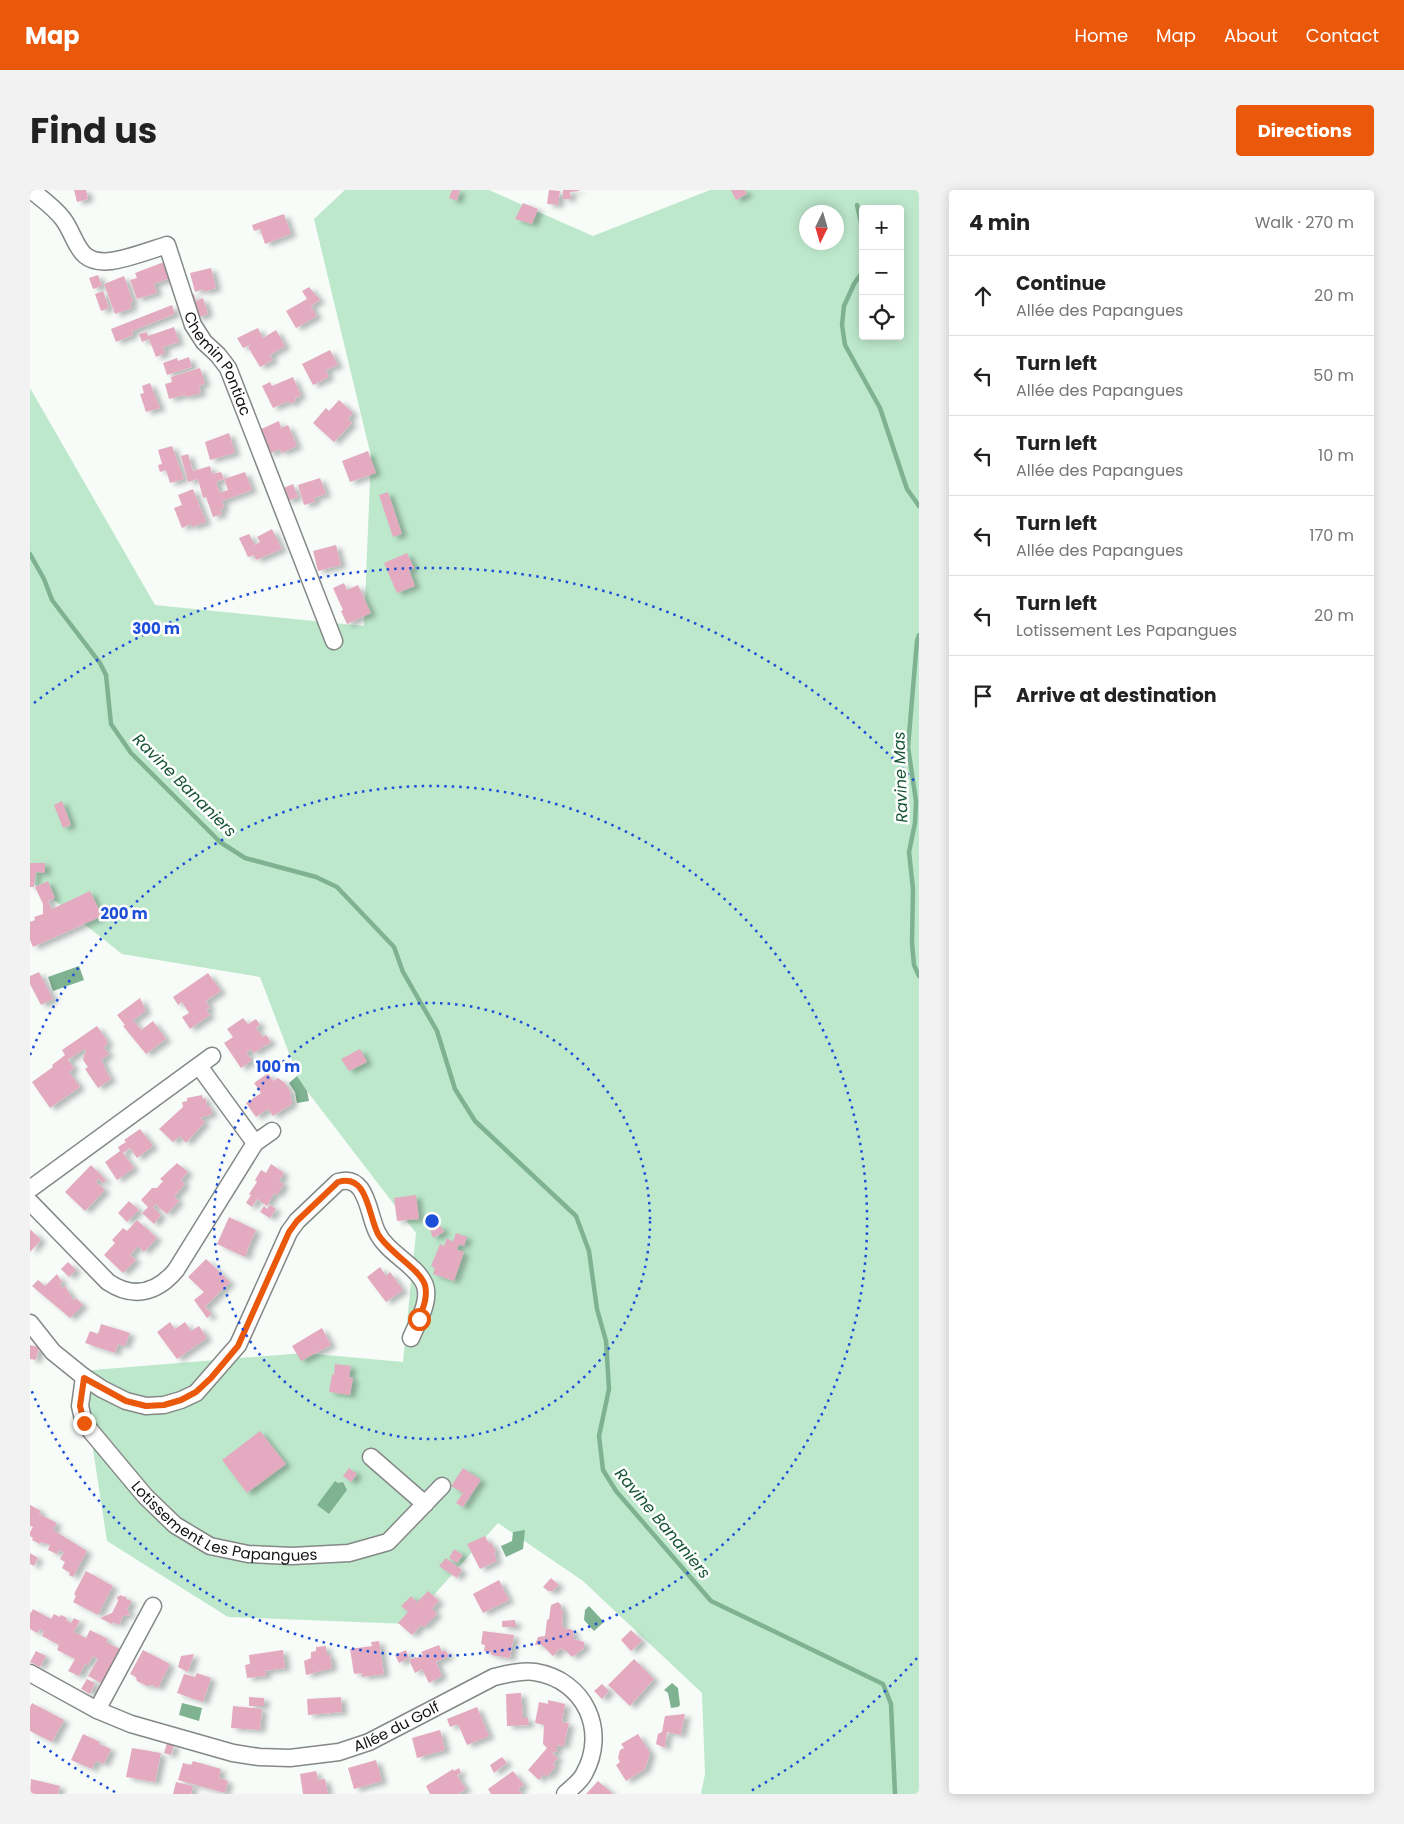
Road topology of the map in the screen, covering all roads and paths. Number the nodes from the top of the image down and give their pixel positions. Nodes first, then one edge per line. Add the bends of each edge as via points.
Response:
1 (31, 190) edge
2 (334, 641) dead end
3 (212, 1056) dead end
4 (199, 1066) junction
5 (272, 1131) dead end
6 (256, 1143) junction
7 (30, 1189) edge
8 (30, 1202) edge
9 (30, 1323) edge
10 (411, 1338) dead end
11 (84, 1378) junction
12 (371, 1456) dead end
13 (442, 1486) dead end
14 (425, 1504) junction
15 (153, 1606) dead end
16 (30, 1673) edge
17 (97, 1710) junction
18 (565, 1794) edge

1 - 2 street, Chemin Pontiac via 56,211 77,248 87,257 112,261 167,245 193,325 228,368
3 - 4 street
4 - 6 street
4 - 7 street
5 - 6 street
6 - 8 street via 176,1270 152,1289 127,1291 108,1282
9 - 11 street via 53,1352
10 - 11 street via 425,1303 424,1283 386,1246 378,1234 362,1190 345,1180 338,1182 289,1232 238,1346 196,1392 164,1405 146,1406 126,1401
11 - 14 street, Lotissement Les Papangues via 80,1406 84,1423 145,1496 175,1525 210,1546 248,1554 349,1553 388,1542
12 - 14 street
13 - 14 street, Lotissement Les Papangues
15 - 17 street
16 - 17 street, Allée du Golf
17 - 18 street, Allée du Golf via 131,1724 232,1753 290,1758 339,1752 369,1742 494,1677 534,1672 556,1678 577,1692 588,1710 594,1732 584,1775

